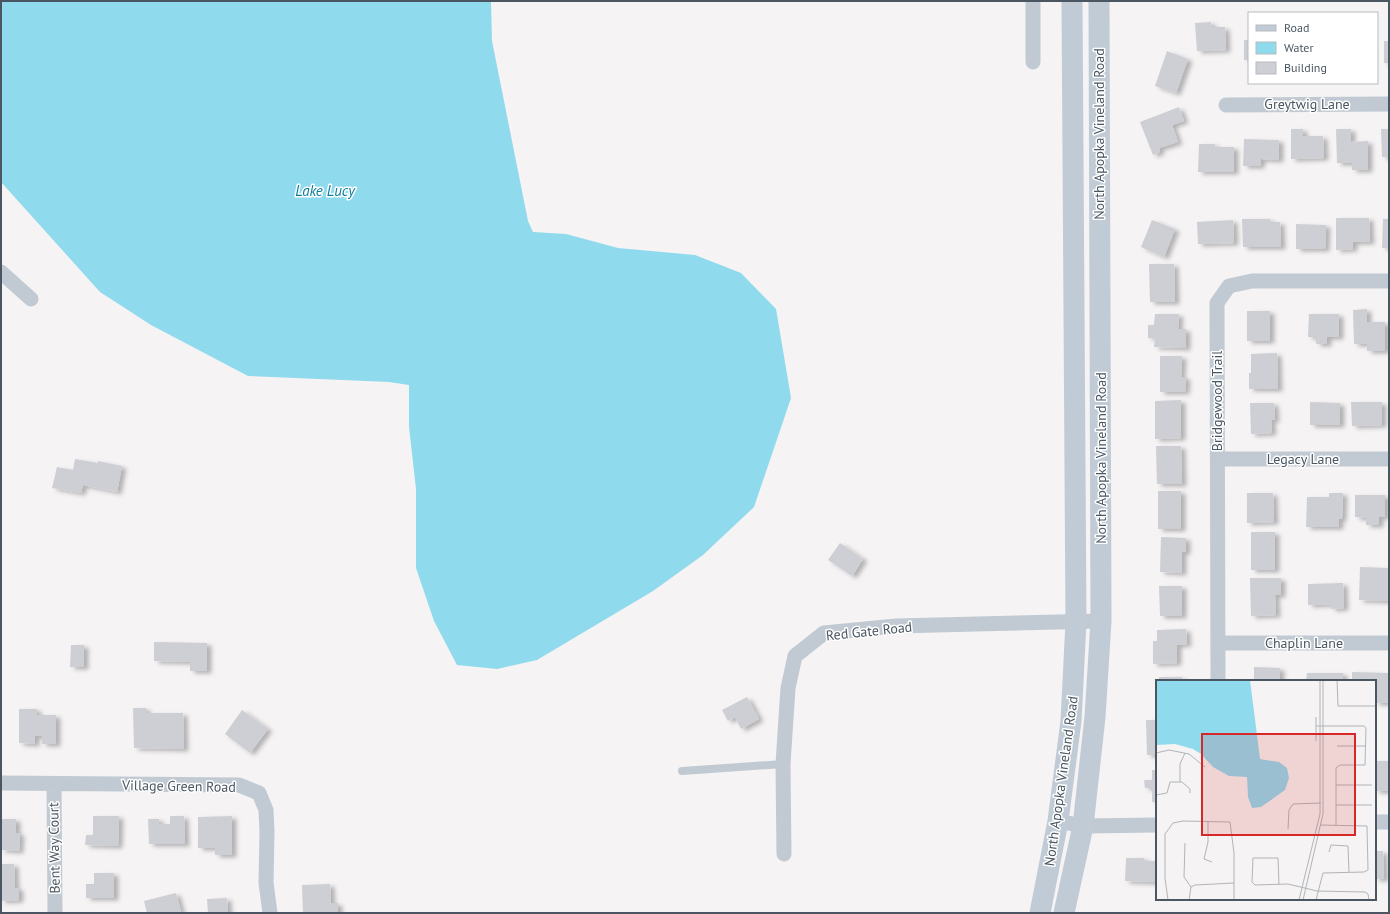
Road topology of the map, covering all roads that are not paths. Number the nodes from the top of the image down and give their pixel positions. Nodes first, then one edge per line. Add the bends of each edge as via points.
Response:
1 (1033, 1) edge
2 (1072, 1) edge
3 (1099, 1) edge
4 (1033, 62) dead end
5 (1389, 104) edge
6 (1226, 105) dead end
7 (1, 272) edge
8 (1389, 281) edge
9 (31, 299) dead end
10 (1389, 459) edge
11 (1218, 460) junction
12 (1101, 621) junction
13 (1076, 622) junction
14 (1218, 643) junction
15 (1389, 643) edge
16 (1218, 680) edge
17 (783, 764) junction
18 (682, 771) dead end
19 (1, 783) edge
20 (54, 784) junction
21 (1058, 821) junction
22 (1376, 822) edge
23 (1389, 822) edge
24 (1156, 825) edge
25 (1083, 826) junction
26 (784, 854) dead end
27 (55, 913) edge
28 (270, 913) edge
29 (1040, 913) edge
30 (1064, 913) edge

1 - 4 street
2 - 13 street, North Apopka Vineland Road
3 - 12 street, North Apopka Vineland Road
5 - 6 street, Greytwig Lane
7 - 9 street
8 - 11 street, Bridgewood Trail via 1252,281 1229,286 1217,303
10 - 11 street, Legacy Lane
11 - 14 street, Bridgewood Trail
12 - 13 street, Red Gate Road
12 - 25 street, North Apopka Vineland Road via 1095,717
13 - 17 street, Red Gate Road via 896,626 824,633 795,656 788,688
13 - 21 street, North Apopka Vineland Road via 1071,721
14 - 15 street, Chaplin Lane
14 - 16 street, Bridgewood Trail
17 - 18 lane
17 - 26 street, Red Gate Road
19 - 20 street, Village Green Road
20 - 27 street, Bent Way Court
20 - 28 street, Village Green Road via 239,785 259,794 266,810 266,883
21 - 25 street
21 - 29 street, North Apopka Vineland Road
22 - 23 street
24 - 25 street
25 - 30 street, North Apopka Vineland Road

